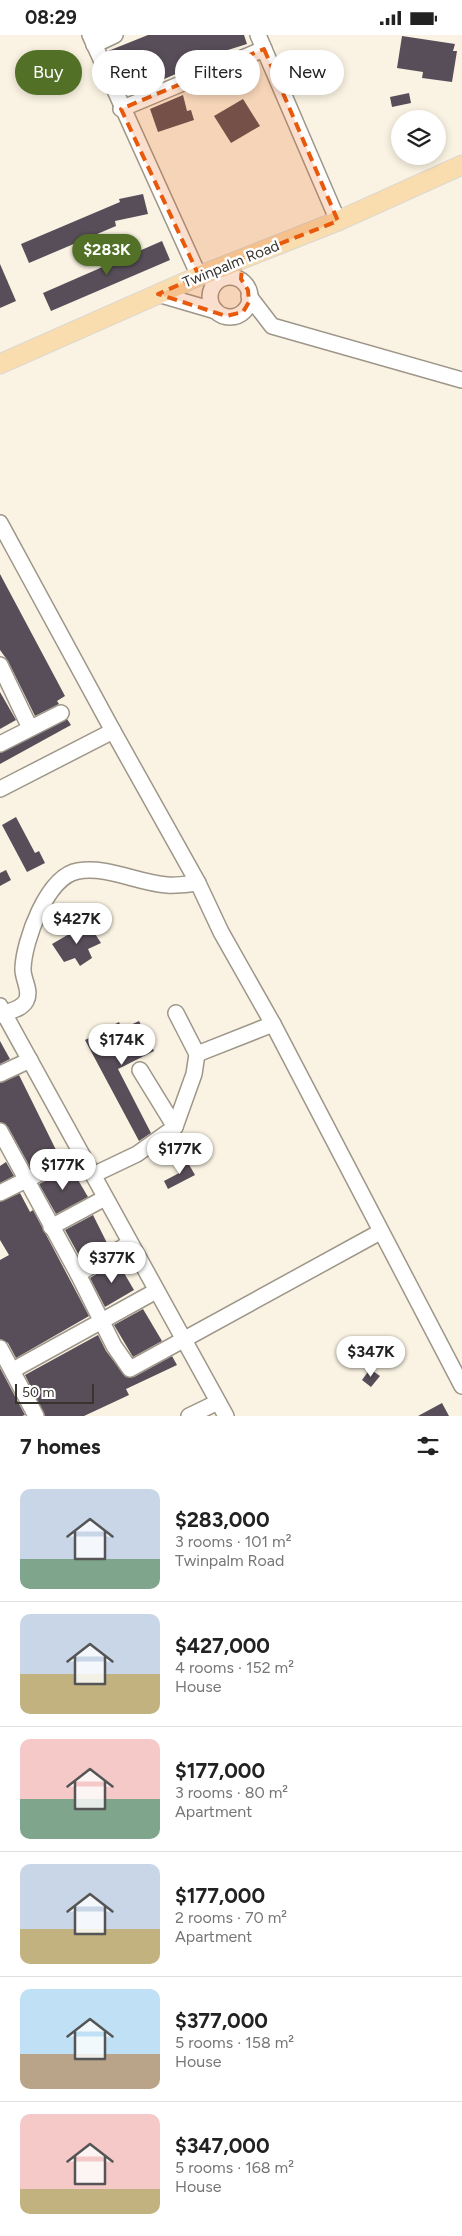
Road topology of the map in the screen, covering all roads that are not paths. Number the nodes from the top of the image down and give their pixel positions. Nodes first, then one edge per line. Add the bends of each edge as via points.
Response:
1 (115, 35) edge
2 (92, 40) edge
3 (261, 42) edge
4 (121, 109) junction
5 (462, 165) edge
6 (338, 221) junction
7 (243, 258) junction
8 (199, 276) junction
9 (240, 280) junction
10 (158, 294) junction
11 (249, 296) junction
12 (216, 311) junction
13 (243, 312) junction
14 (261, 313) junction
15 (0, 364) edge
16 (462, 380) edge
17 (0, 523) edge
18 (0, 665) edge
19 (61, 713) dead end
20 (30, 728) junction
21 (112, 731) junction
22 (0, 744) edge
23 (0, 789) edge
24 (198, 883) junction
25 (1, 1011) edge
26 (176, 1013) dead end
27 (273, 1024) junction
28 (197, 1054) junction
29 (30, 1060) junction
30 (140, 1069) dead end
31 (0, 1074) edge
32 (175, 1127) junction
33 (0, 1131) edge
34 (80, 1153) junction
35 (93, 1175) junction
36 (26, 1179) junction
37 (0, 1193) edge
38 (105, 1198) junction
39 (51, 1227) junction
40 (380, 1232) junction
41 (130, 1243) junction
42 (78, 1275) junction
43 (156, 1291) junction
44 (102, 1322) junction
45 (183, 1340) junction
46 (0, 1348) edge
47 (13, 1370) junction
48 (462, 1386) edge
49 (218, 1401) junction
50 (36, 1416) edge
51 (190, 1416) edge
52 (226, 1416) edge

1 - 2 street
2 - 4 street
3 - 4 street
3 - 6 street
4 - 8 street
5 - 6 main road, Twinpalm Road
6 - 7 main road, Twinpalm Road
7 - 8 main road, Twinpalm Road
7 - 9 street
8 - 10 main road, Twinpalm Road
9 - 11 street via 246,285
9 - 12 street via 229,277 215,284 210,295
10 - 12 street
10 - 15 main road, Twinpalm Road
11 - 13 street
11 - 14 street
12 - 13 street via 226,316
13 - 14 street
14 - 16 street via 272,326
17 - 21 street
18 - 20 street
19 - 20 street
20 - 22 street
21 - 23 street
21 - 24 street
24 - 25 street via 168,885 98,870 76,871 62,878 51,890 26,945 23,971 27,1000 22,1007
24 - 27 street via 221,932
25 - 29 street
26 - 28 street
27 - 28 street
27 - 40 street
28 - 32 street via 194,1074
29 - 31 street
29 - 34 street
30 - 32 street
32 - 35 street via 136,1154
33 - 36 street
34 - 35 street
34 - 36 street
35 - 38 street
36 - 37 street
36 - 39 street
38 - 39 street
38 - 41 street
39 - 42 street
40 - 45 street
40 - 48 street
41 - 42 street
41 - 43 street
42 - 44 street
43 - 44 street
43 - 45 street
44 - 45 street via 130,1369
44 - 47 street
45 - 49 street
46 - 47 street
47 - 50 street
49 - 51 street
49 - 52 street

